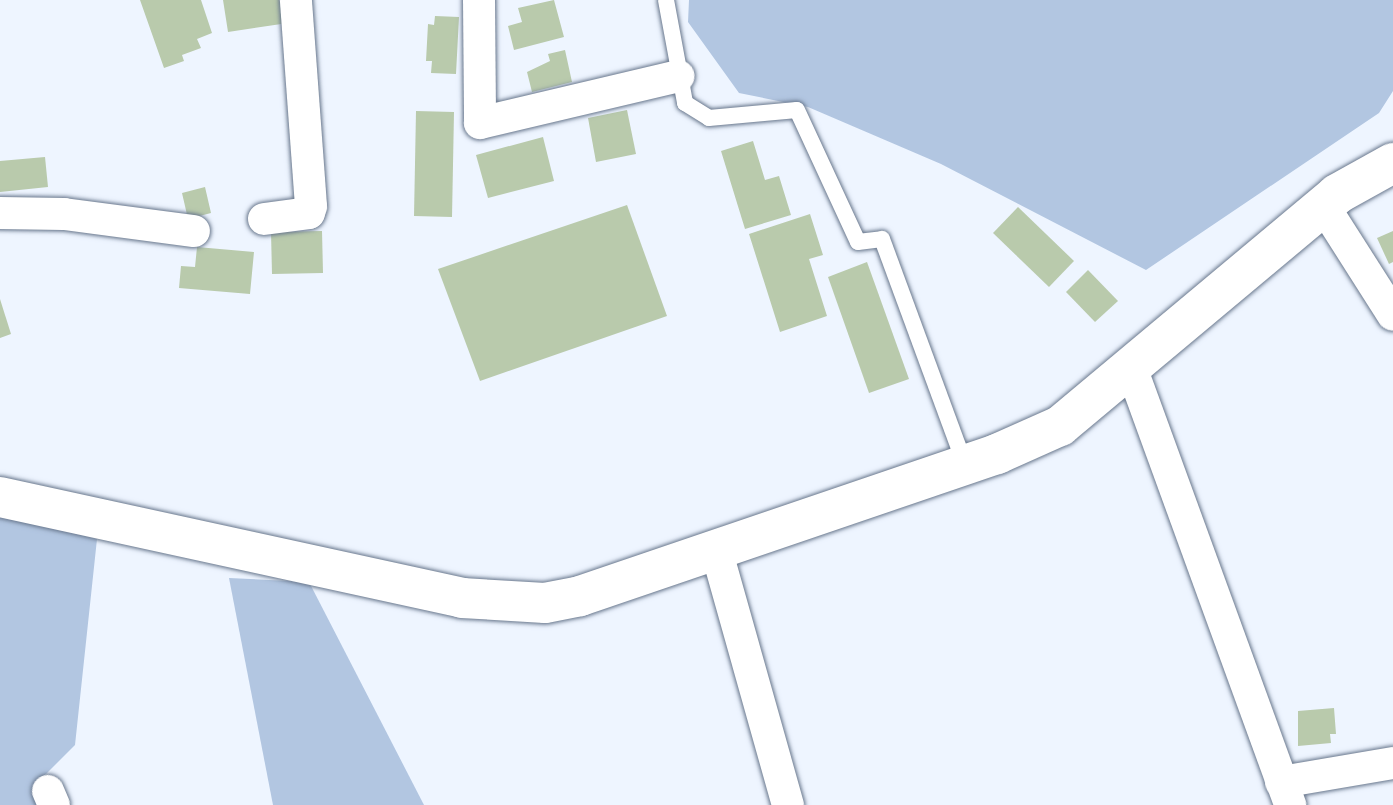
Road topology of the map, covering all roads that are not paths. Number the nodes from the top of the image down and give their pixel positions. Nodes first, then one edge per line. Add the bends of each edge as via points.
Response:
1 (296, 0) edge
2 (479, 0) edge
3 (666, 0) edge
4 (679, 76) junction
5 (1393, 163) edge
6 (1323, 205) junction
7 (0, 213) edge
8 (264, 219) dead end
9 (194, 231) dead end
10 (1393, 315) edge
11 (1132, 370) junction
12 (965, 465) junction
13 (0, 497) edge
14 (716, 549) junction
15 (1393, 763) edge
16 (1286, 793) edge
17 (788, 805) edge

1 - 8 street via 311,206 309,213
2 - 4 street via 480,123
3 - 4 lane
4 - 12 lane via 685,103 709,118 797,110 858,242 882,239
5 - 6 street
6 - 10 street
6 - 11 street
7 - 9 street via 64,214
11 - 12 street via 1060,426
11 - 16 street
12 - 14 street
13 - 14 street via 504,603 580,596
14 - 17 street
15 - 16 street

